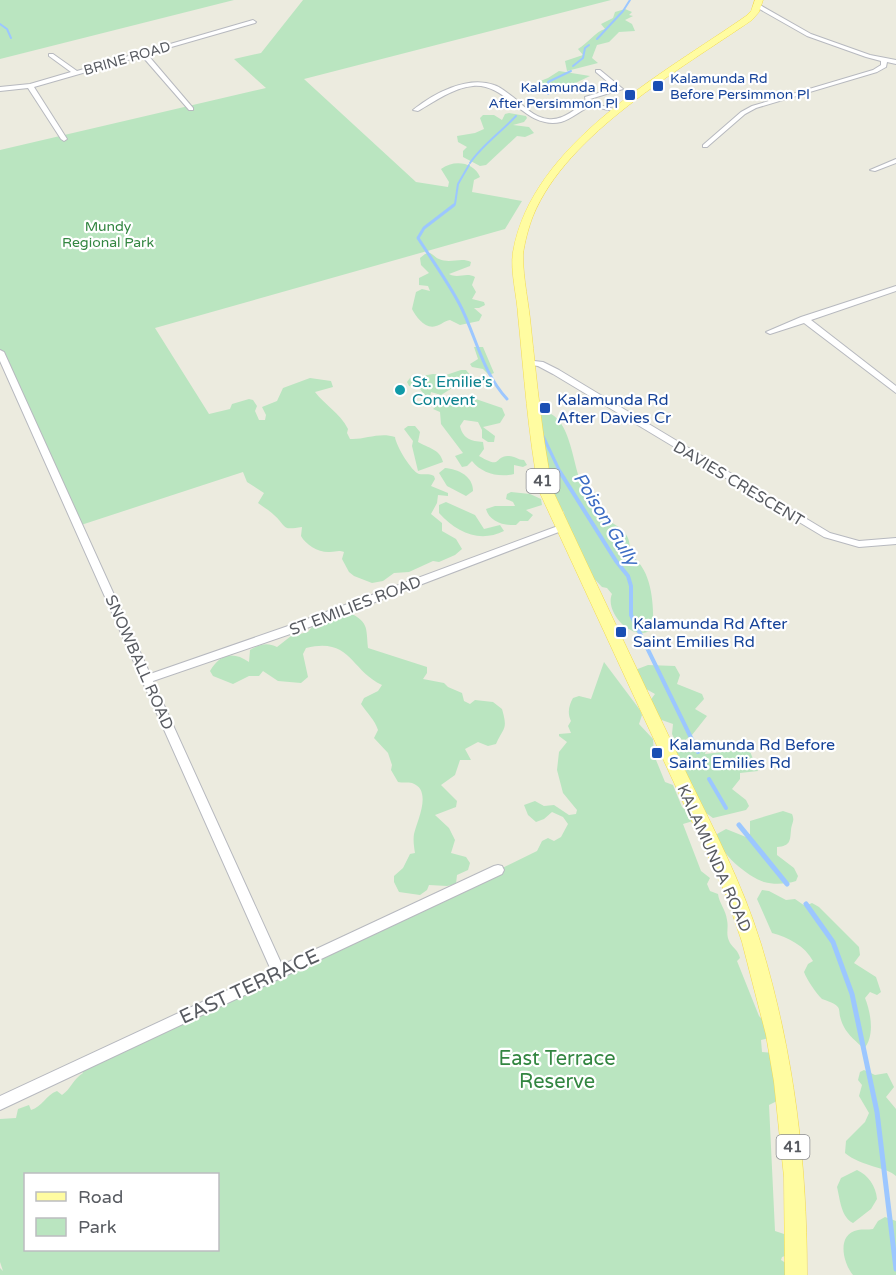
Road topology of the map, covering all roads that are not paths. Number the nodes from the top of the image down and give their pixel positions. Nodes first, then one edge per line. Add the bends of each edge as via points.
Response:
1 (760, 3) edge
2 (253, 22) dead end
3 (143, 53) junction
4 (51, 56) dead end
5 (884, 60) junction
6 (896, 62) edge
7 (598, 71) dead end
8 (76, 73) junction
9 (30, 86) junction
10 (0, 90) edge
11 (589, 104) junction
12 (191, 109) dead end
13 (416, 110) dead end
14 (616, 111) junction
15 (64, 139) dead end
16 (705, 146) dead end
17 (896, 161) edge
18 (873, 170) dead end
19 (896, 288) edge
20 (804, 319) junction
21 (770, 332) dead end
22 (0, 352) edge
23 (528, 362) junction
24 (896, 390) edge
25 (561, 528) junction
26 (896, 541) edge
27 (148, 679) junction
28 (498, 870) dead end
29 (279, 973) junction
30 (0, 1103) edge
31 (796, 1275) edge

1 - 5 street via 809,35
1 - 14 main road, KALAMUNDA ROAD / 41 via 749,18
2 - 3 street, BRINE ROAD
3 - 8 street, BRINE ROAD
3 - 12 street
4 - 8 street
5 - 6 street
5 - 16 street via 884,66 875,71 754,107
7 - 11 street via 620,89 587,98
8 - 9 street, BRINE ROAD
9 - 10 street, BRINE ROAD
9 - 15 street
11 - 13 street via 559,120 543,120 498,89 483,84 450,90
11 - 14 street
14 - 23 main road, KALAMUNDA ROAD / 41 via 571,153 536,200 522,228 518,254
17 - 18 street
19 - 20 street
20 - 21 street
20 - 24 street
22 - 27 street, SNOWBALL ROAD
23 - 25 main road, KALAMUNDA ROAD / 41 via 542,479
23 - 26 street, DAVIES CRESCENT via 556,372 827,535 868,545
25 - 27 street, ST EMILIES ROAD
25 - 31 main road, KALAMUNDA ROAD / 41 via 735,895 758,960 774,1021 790,1116
27 - 29 street, SNOWBALL ROAD
28 - 29 street, EAST TERRACE
29 - 30 street, EAST TERRACE

